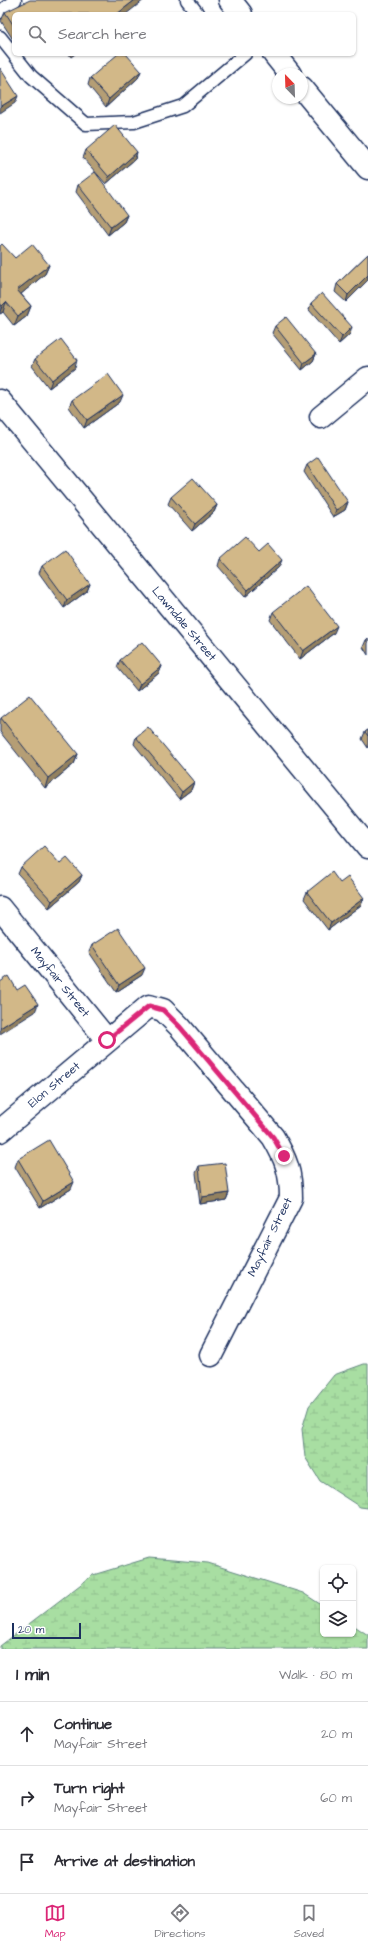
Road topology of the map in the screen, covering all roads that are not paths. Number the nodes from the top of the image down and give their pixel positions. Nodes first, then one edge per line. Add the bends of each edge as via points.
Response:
1 (15, 0) edge
2 (187, 0) edge
3 (230, 0) edge
4 (0, 12) edge
5 (196, 12) edge
6 (239, 12) edge
7 (0, 37) edge
8 (12, 53) edge
9 (15, 56) edge
10 (276, 56) edge
11 (232, 58) edge
12 (285, 68) edge
13 (308, 95) edge
14 (368, 168) edge
15 (368, 378) edge
16 (0, 401) edge
17 (321, 417) dead end
18 (368, 847) edge
19 (0, 908) edge
20 (107, 1040) junction
21 (0, 1131) edge
22 (211, 1355) dead end

1 - 4 lane
2 - 5 lane
3 - 6 street
7 - 8 lane
9 - 11 lane via 30,76 86,124 134,122 183,106
10 - 12 street
13 - 14 street
15 - 17 street
16 - 18 street, Lawndale Street
19 - 20 street, Mayfair Street
20 - 21 street, Elon Street
20 - 22 street, Mayfair Street via 149,1006 163,1010 273,1137 284,1156 291,1177 291,1198

